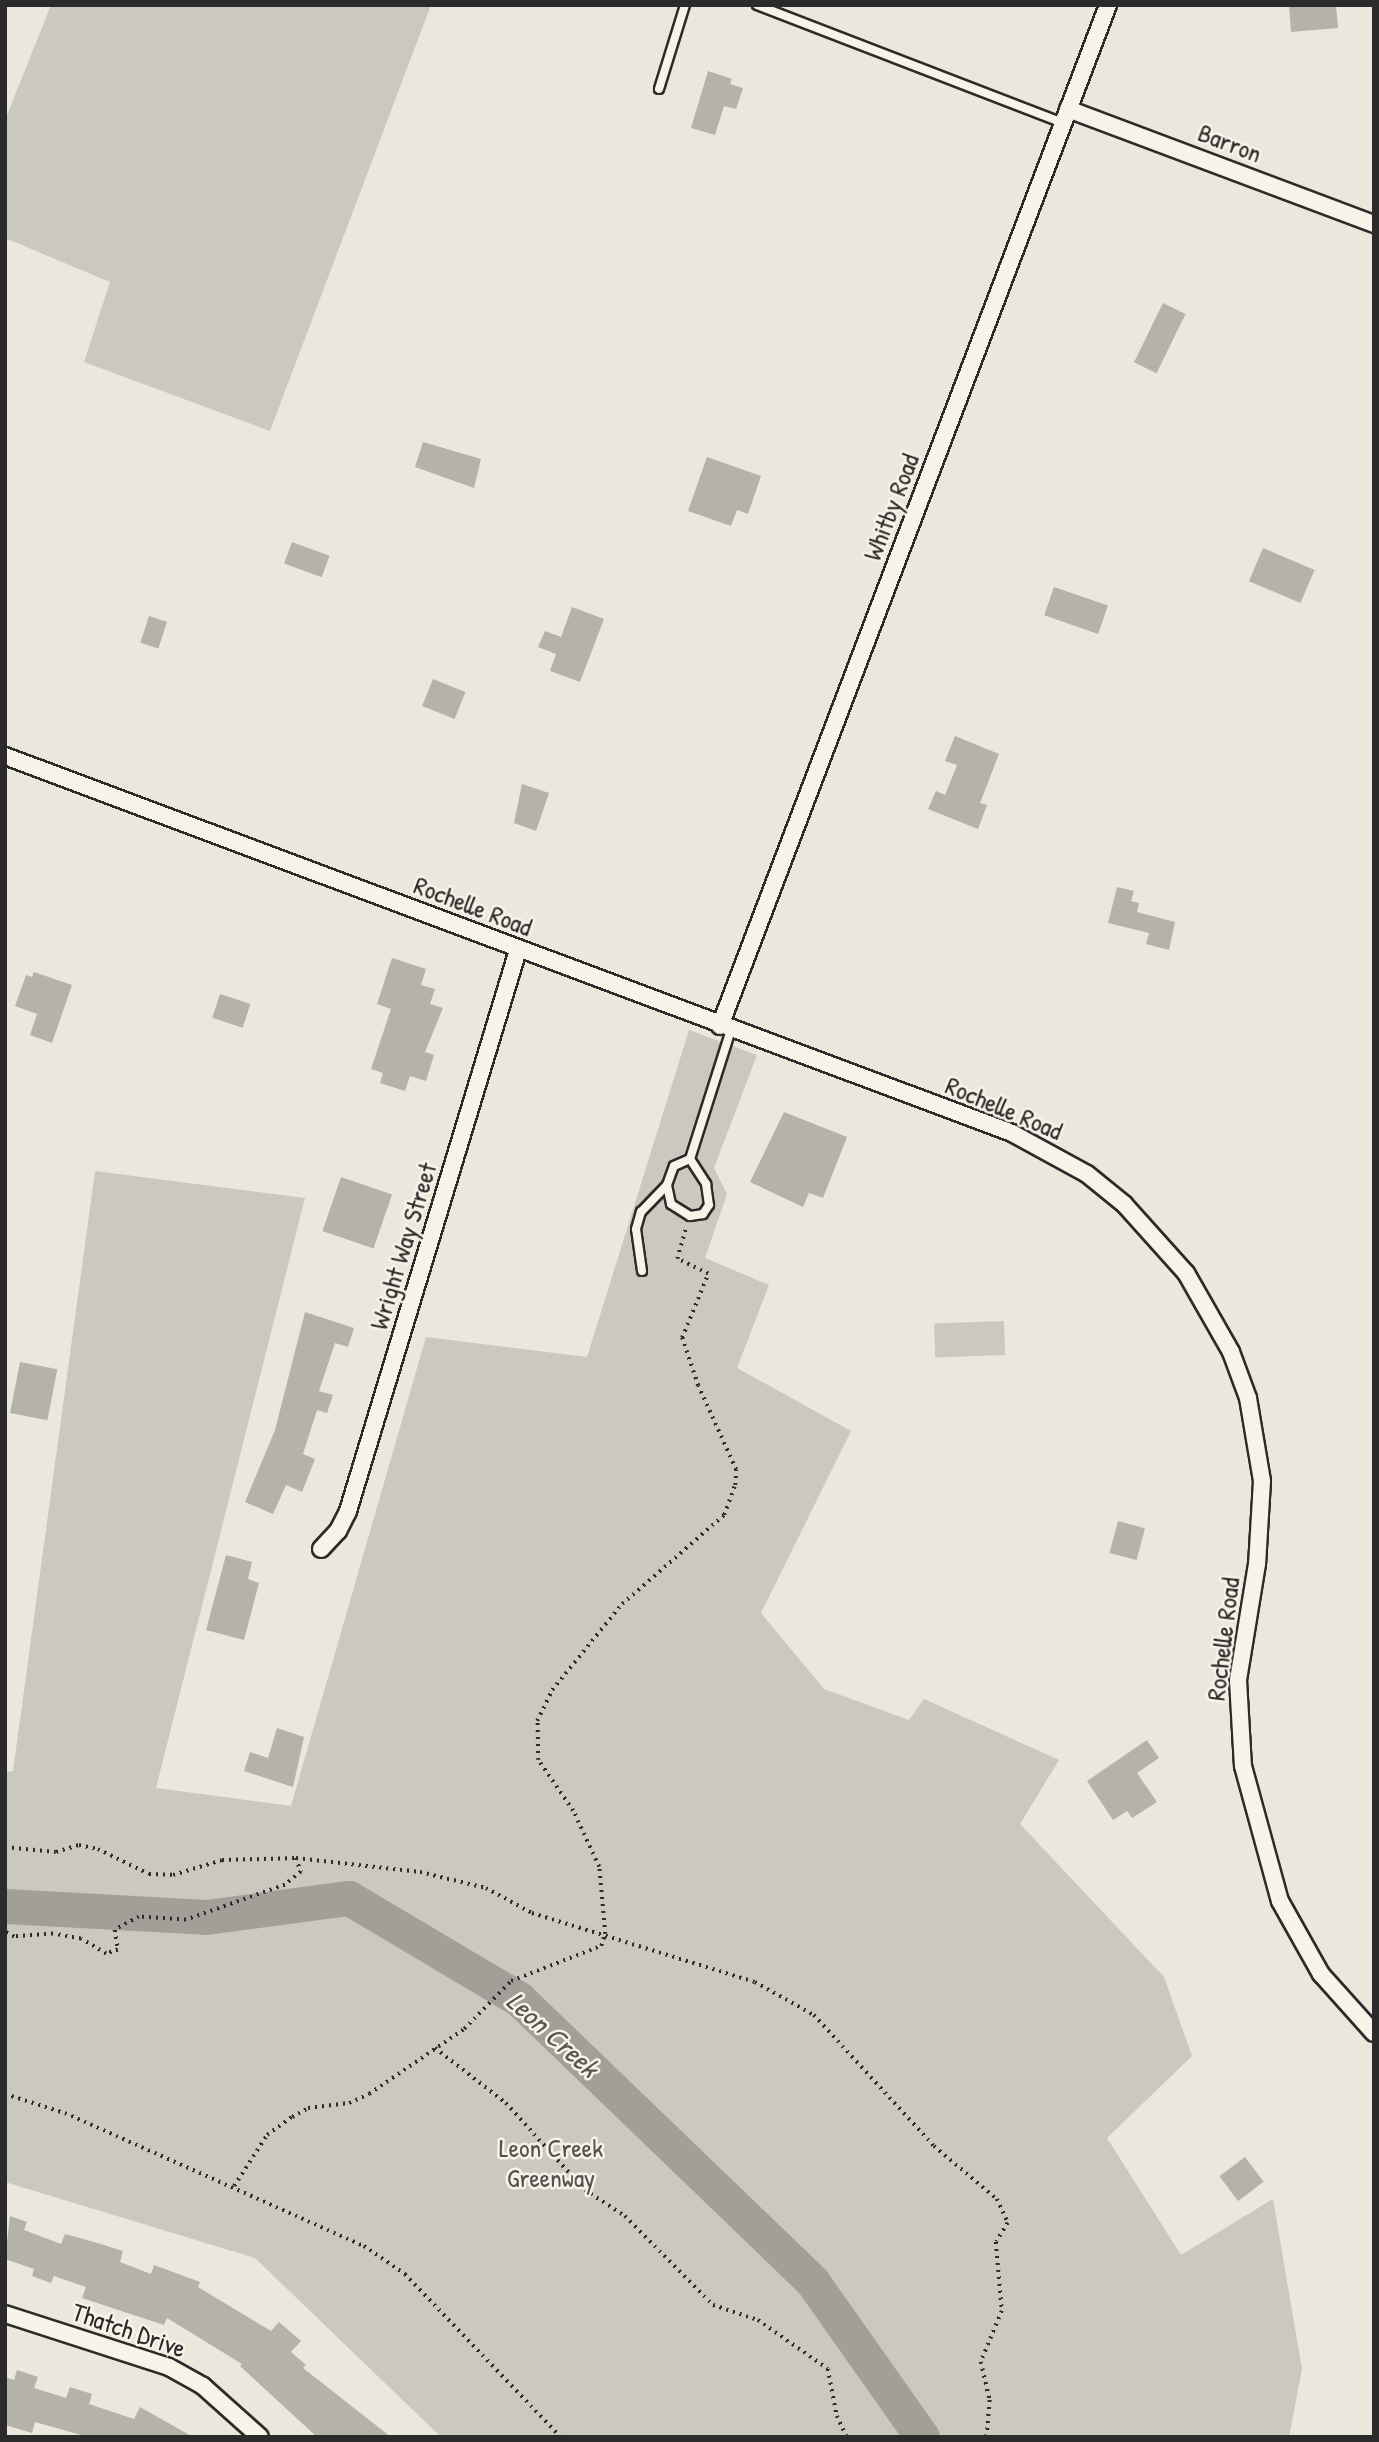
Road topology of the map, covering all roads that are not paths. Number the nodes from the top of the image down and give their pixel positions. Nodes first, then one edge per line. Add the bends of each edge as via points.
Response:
1 (685, 5) edge
2 (757, 5) edge
3 (1108, 5) edge
4 (659, 89) dead end
5 (1066, 116) junction
6 (1374, 223) edge
7 (5, 756) edge
8 (518, 950) junction
9 (726, 1028) junction
10 (691, 1159) junction
11 (667, 1185) junction
12 (642, 1270) dead end
13 (321, 1549) dead end
14 (1374, 2034) edge
15 (5, 2314) edge
16 (260, 2437) edge

1 - 4 lane
2 - 5 lane
3 - 5 street, Whitby Road
5 - 6 street, Barron
5 - 9 street, Whitby Road
7 - 8 street, Rochelle Road
8 - 9 street, Rochelle Road
8 - 13 street, Wright Way Street via 348,1511
9 - 10 lane
9 - 14 street, Rochelle Road via 1046,1150 1087,1174 1124,1204 1186,1273 1231,1352 1248,1398 1258,1445 1262,1481 1257,1564 1238,1680 1238,1728 1253,1813 1280,1901 1301,1942 1321,1974
10 - 11 lane via 674,1166
10 - 11 lane via 706,1184 709,1205 703,1214 690,1216 671,1204
11 - 12 lane via 638,1221 637,1254
15 - 16 street, Thatch Drive via 169,2367 203,2386

